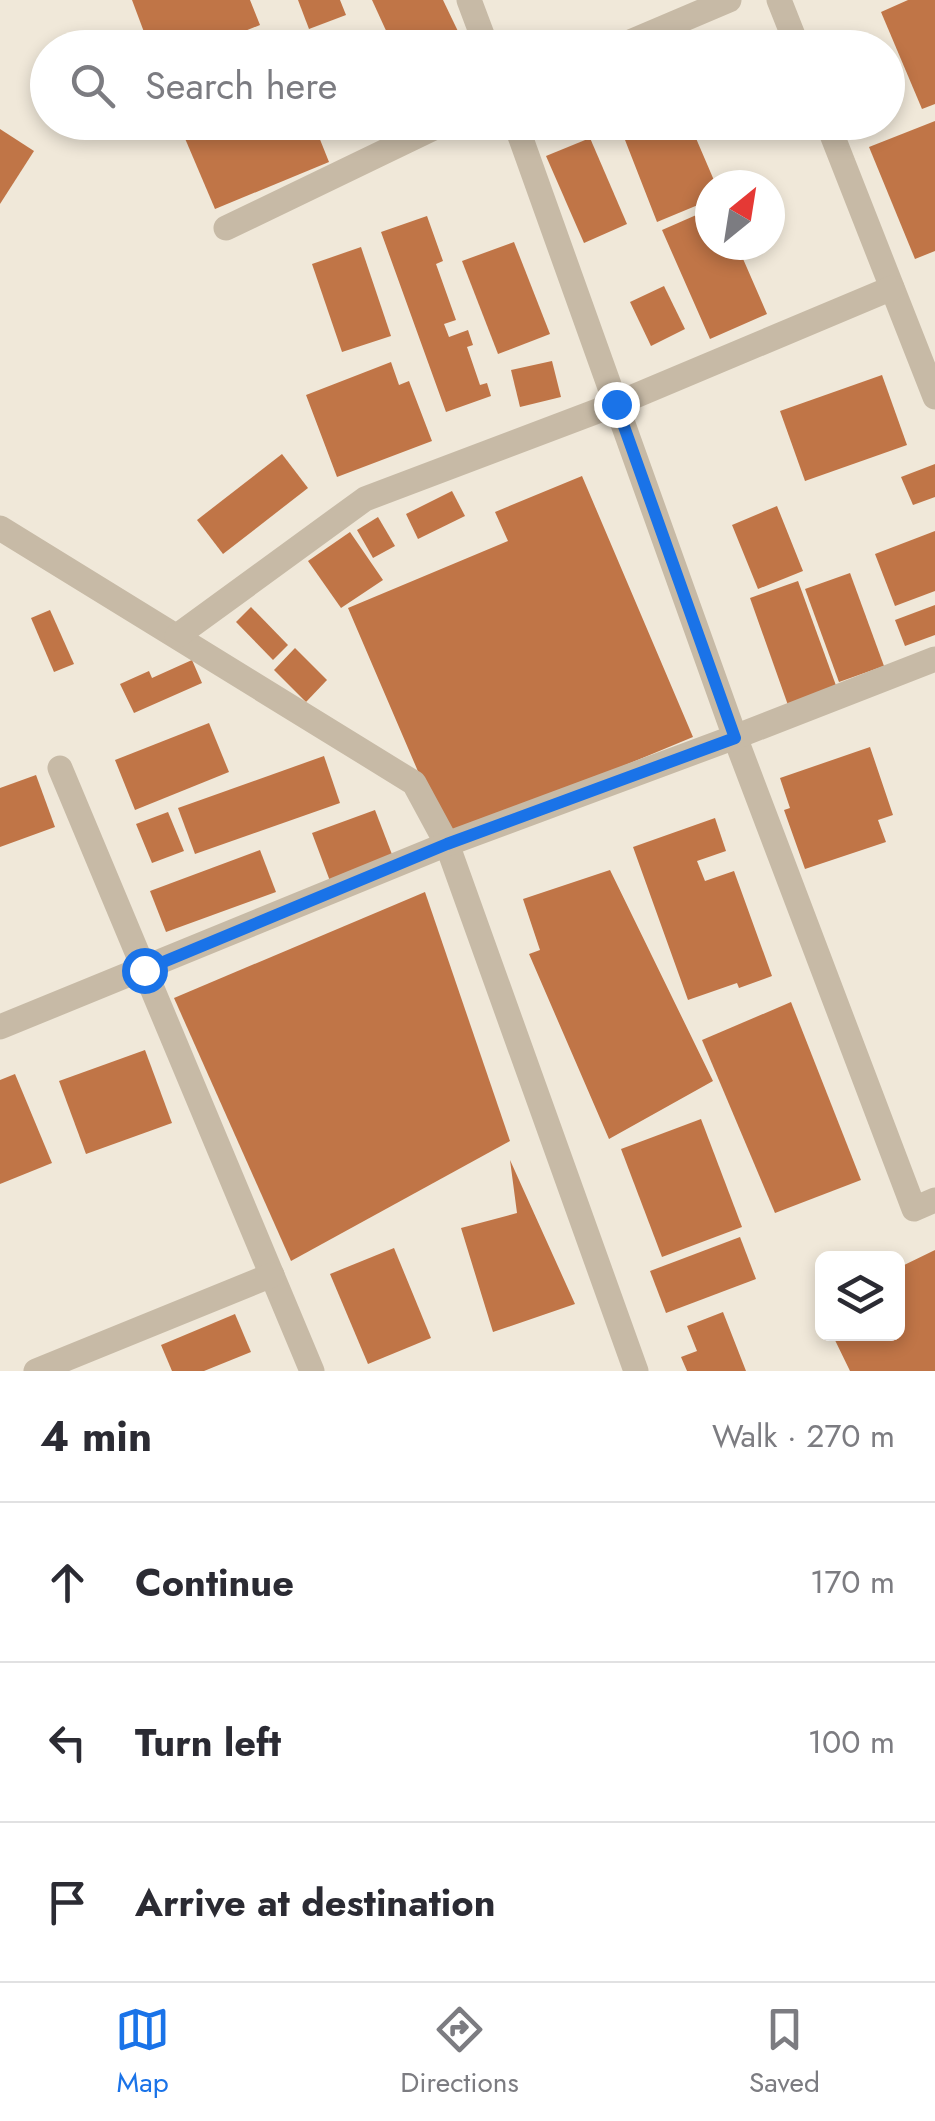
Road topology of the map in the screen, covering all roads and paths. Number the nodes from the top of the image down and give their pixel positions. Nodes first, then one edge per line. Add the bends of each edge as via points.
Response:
1 (469, 0) edge
2 (729, 0) edge
3 (779, 0) edge
4 (480, 30) edge
5 (658, 30) edge
6 (791, 30) edge
7 (409, 140) edge
8 (521, 140) edge
9 (834, 140) edge
10 (226, 228) dead end
11 (892, 288) junction
12 (935, 397) edge
13 (616, 404) junction
14 (0, 528) edge
15 (177, 636) junction
16 (935, 659) edge
17 (735, 738) junction
18 (60, 768) dead end
19 (447, 844) junction
20 (144, 970) junction
21 (0, 1026) edge
22 (935, 1200) edge
23 (272, 1275) junction
24 (36, 1371) edge
25 (312, 1371) edge
26 (636, 1371) edge

1 - 4 street
2 - 5 street
3 - 6 street
7 - 10 street
8 - 13 street
9 - 11 street
11 - 12 street
11 - 13 street
13 - 15 street via 365,498
13 - 17 street
14 - 15 street
15 - 19 street via 414,783
16 - 17 street
17 - 19 street
17 - 22 street via 914,1209
18 - 20 street
19 - 20 street
19 - 26 street
20 - 21 street
20 - 23 street
23 - 24 street
23 - 25 street

